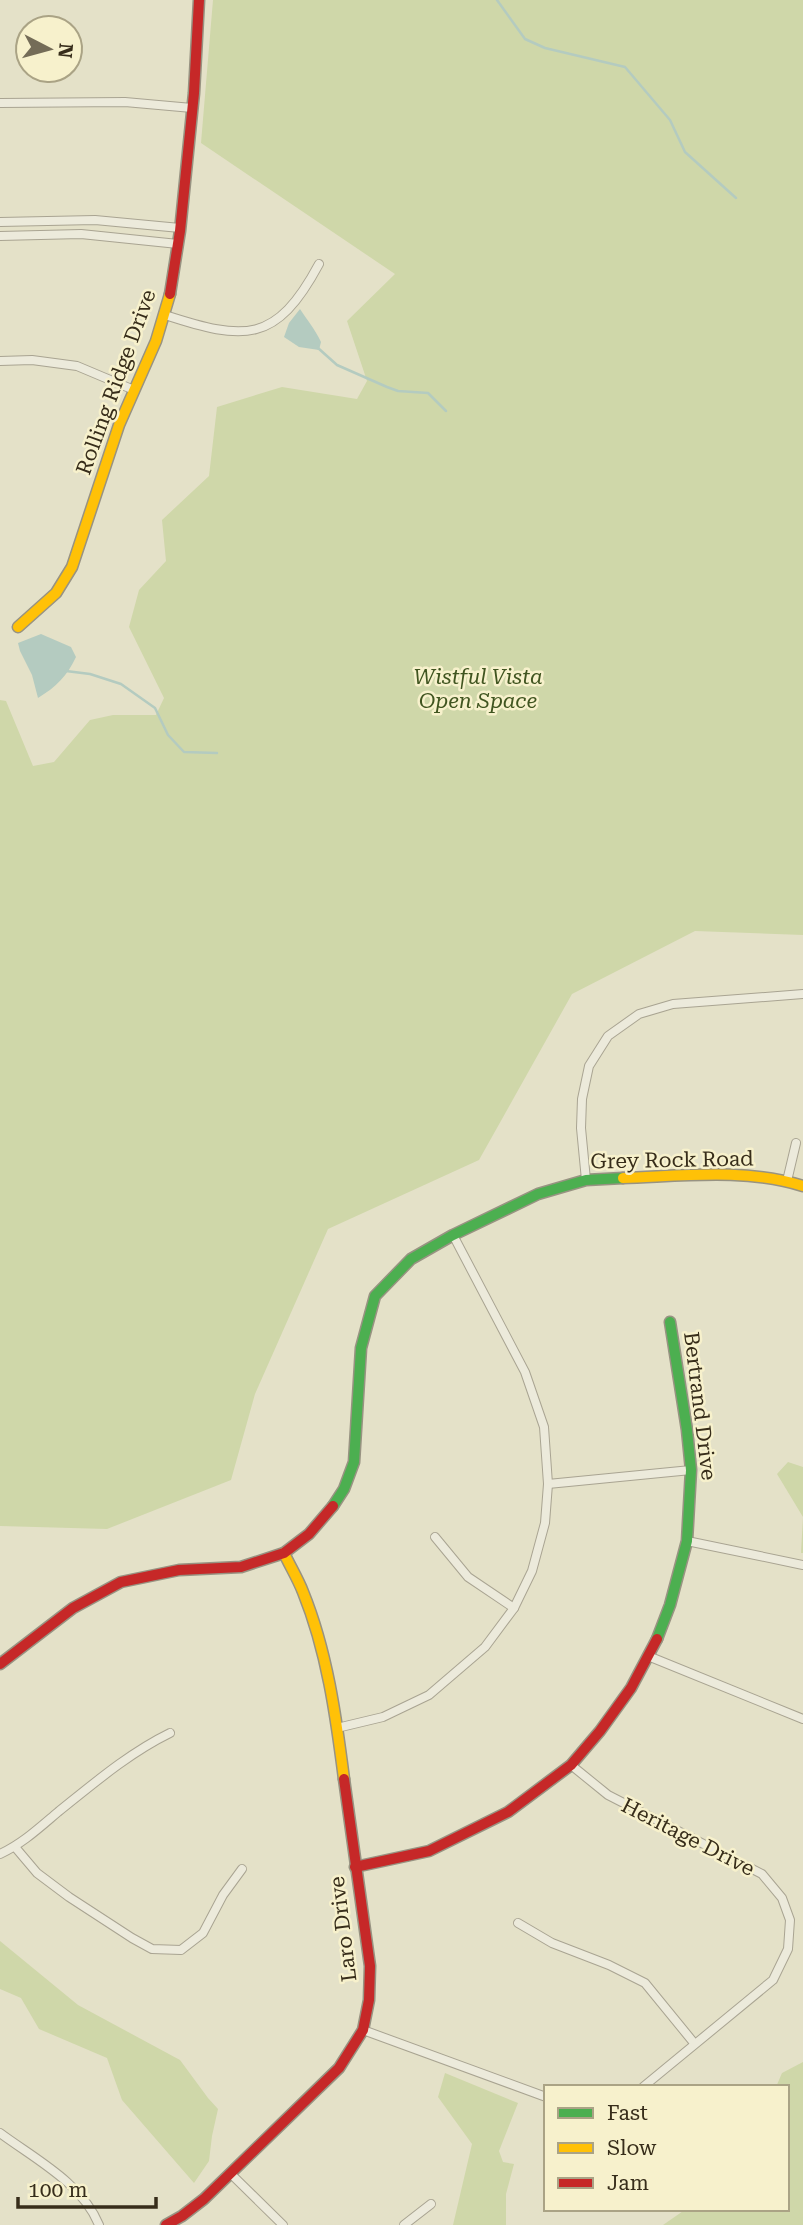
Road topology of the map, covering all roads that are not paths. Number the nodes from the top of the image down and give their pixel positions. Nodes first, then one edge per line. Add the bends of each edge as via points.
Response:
1 (199, 0) edge
2 (0, 103) edge
3 (192, 108) junction
4 (36, 221) junction
5 (0, 222) edge
6 (180, 228) junction
7 (37, 235) junction
8 (0, 236) edge
9 (178, 244) junction
10 (319, 264) dead end
11 (165, 315) junction
12 (0, 361) edge
13 (134, 390) junction
14 (18, 627) dead end
15 (803, 994) edge
16 (796, 1143) dead end
17 (586, 1180) junction
18 (787, 1181) junction
19 (803, 1186) edge
20 (453, 1235) junction
21 (670, 1322) dead end
22 (691, 1470) junction
23 (548, 1484) junction
24 (435, 1537) dead end
25 (687, 1541) junction
26 (284, 1553) junction
27 (803, 1565) edge
28 (513, 1608) junction
29 (648, 1657) junction
30 (0, 1664) edge
31 (803, 1719) edge
32 (337, 1728) junction
33 (170, 1733) dead end
34 (571, 1765) junction
35 (15, 1847) junction
36 (0, 1854) edge
37 (355, 1867) junction
38 (242, 1869) dead end
39 (518, 1923) dead end
40 (363, 2030) junction
41 (694, 2043) junction
42 (645, 2085) edge
43 (544, 2096) edge
44 (0, 2133) edge
45 (231, 2174) junction
46 (431, 2204) dead end
47 (99, 2225) edge
48 (166, 2225) edge
49 (283, 2225) edge
50 (404, 2225) edge

1 - 3 street, Rolling Ridge Drive
2 - 3 street
3 - 6 street, Rolling Ridge Drive
4 - 5 street
4 - 6 street via 95,220
4 - 7 street
6 - 9 street, Rolling Ridge Drive
7 - 8 street
7 - 9 street via 96,235
9 - 11 street, Rolling Ridge Drive
10 - 11 street via 295,304 268,326 218,331
11 - 13 street, Rolling Ridge Drive
12 - 13 street via 77,366
13 - 14 street, Rolling Ridge Drive via 65,582
15 - 17 street via 673,1004 639,1014 608,1037 589,1066 582,1099
16 - 18 street
17 - 18 street, Grey Rock Road via 729,1174
17 - 20 street, Grey Rock Road via 538,1194
18 - 19 street, Grey Rock Road
20 - 23 street via 525,1372 544,1427
20 - 26 street, Grey Rock Road via 411,1259 375,1296 361,1348 354,1462 344,1489 326,1515
21 - 22 street, Bertrand Drive
22 - 23 street
22 - 25 street, Bertrand Drive
23 - 28 street via 545,1523 532,1571
24 - 28 street via 468,1577
25 - 27 street
25 - 29 street, Bertrand Drive via 670,1605
26 - 30 street, Grey Rock Road via 241,1567 179,1570 121,1582 73,1608
26 - 32 street, Laro Drive via 317,1634
28 - 32 street via 485,1647 429,1695 383,1717
29 - 31 street
29 - 34 street, Bertrand Drive via 631,1688
32 - 37 street, Laro Drive
33 - 35 street via 149,1744
34 - 37 street, Bertrand Drive via 508,1812 429,1851
34 - 41 street, Heritage Drive via 608,1796 762,1874 782,1898 790,1920 788,1949 774,1980
35 - 36 street
35 - 38 street via 37,1873 69,1897 152,1949 181,1950 203,1933
37 - 40 street, Laro Drive via 370,1966
39 - 41 street via 552,1943 645,1983
40 - 43 street
40 - 45 street, Laro Drive via 339,2068
41 - 42 street
44 - 47 street via 76,2189
45 - 48 street, Laro Drive
45 - 49 street
46 - 50 street

